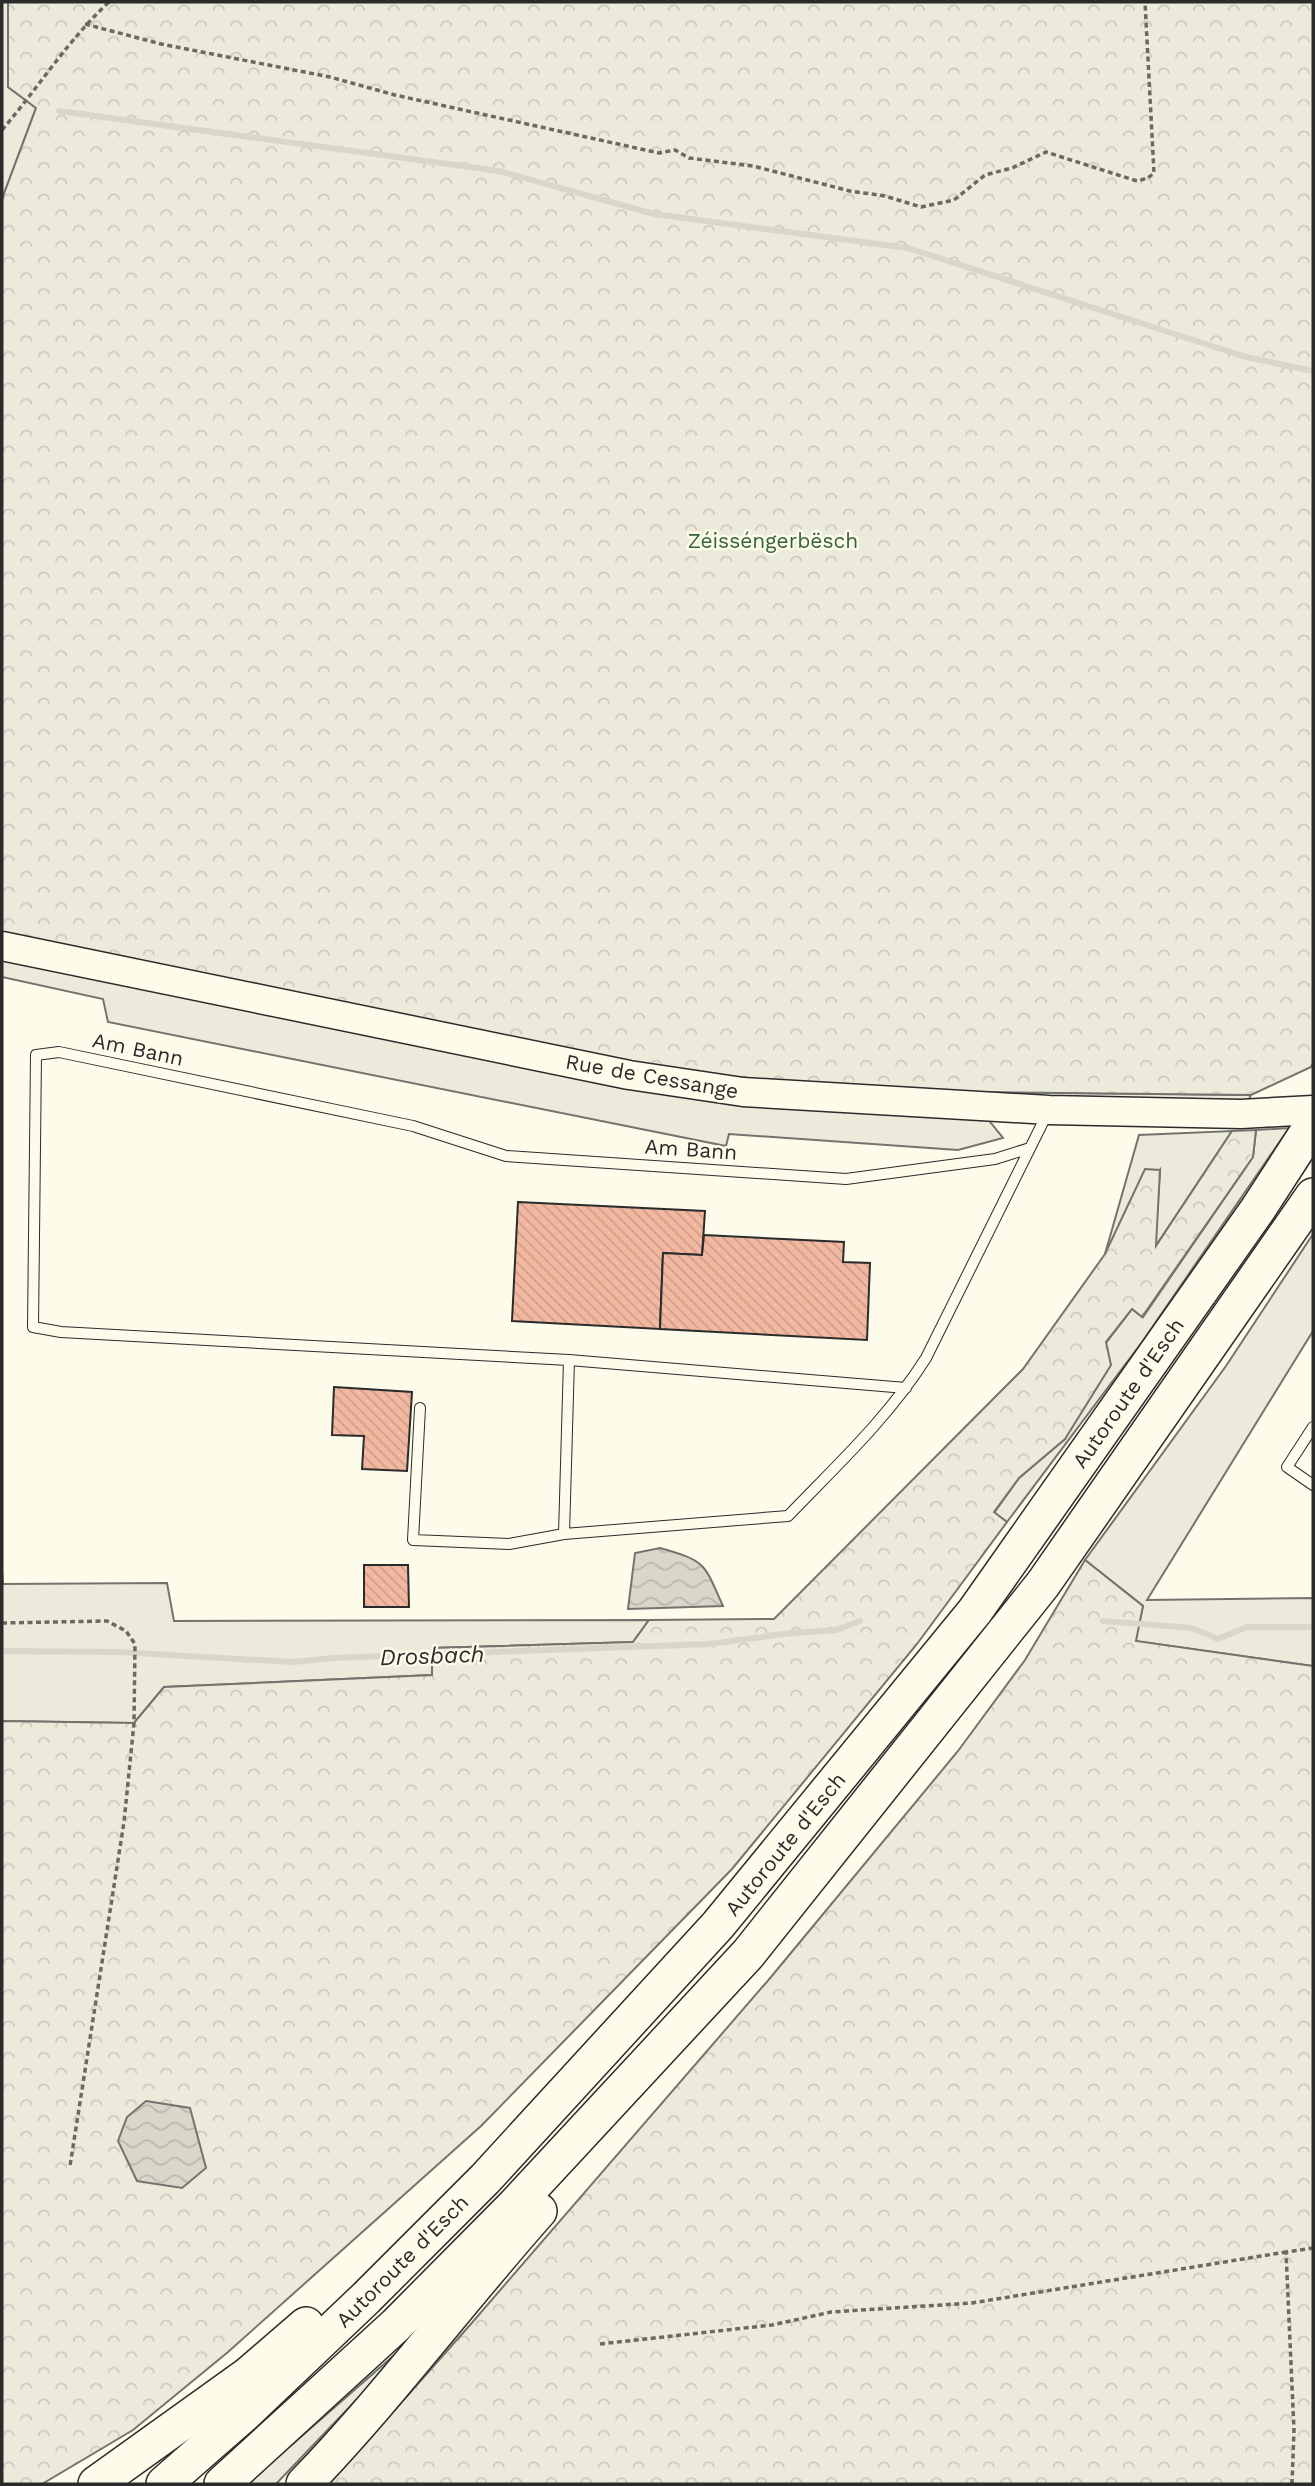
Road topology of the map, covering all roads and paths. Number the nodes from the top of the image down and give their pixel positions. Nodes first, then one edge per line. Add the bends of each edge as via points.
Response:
1 (109, 2) edge
2 (1145, 2) edge
3 (85, 24) junction
4 (2, 130) edge
5 (2, 946) edge
6 (1049, 1110) junction
7 (1313, 1110) edge
8 (1313, 1124) edge
9 (1030, 1148) junction
10 (1313, 1196) edge
11 (569, 1360) junction
12 (906, 1388) junction
13 (420, 1408) dead end
14 (1313, 1427) edge
15 (1313, 1485) edge
16 (564, 1534) junction
17 (2, 1623) edge
18 (1006, 1631) junction
19 (70, 2165) dead end
20 (485, 2179) junction
21 (1313, 2248) edge
22 (1286, 2252) junction
23 (600, 2344) dead end
24 (96, 2484) edge
25 (164, 2484) edge
26 (222, 2484) edge
27 (304, 2484) edge
28 (1292, 2484) edge

1 - 3 path
2 - 3 path via 1154,173 1137,181 1046,152 985,175 954,201 921,207 753,166 689,158 675,150 659,153
3 - 4 path
5 - 6 main road, Rue de Cessange via 629,1075 743,1092
6 - 7 main road, Rue de Cessange via 1241,1114
6 - 9 lane
8 - 20 highway, Autoroute d'Esch via 975,1611 718,1925
9 - 11 lane, Am Bann via 995,1159 846,1179 506,1156 413,1126 59,1052 36,1055 33,1326 74,1333
9 - 12 lane via 926,1359
10 - 18 highway, Autoroute d'Esch
11 - 12 lane, Am Bann
11 - 16 lane
12 - 16 lane via 788,1516
13 - 16 lane via 413,1540 509,1544
14 - 15 lane via 1287,1467
17 - 19 path via 107,1621 126,1631 135,1644 134,1723 124,1822
18 - 26 highway, Autoroute d'Esch via 748,1954 515,2205 405,2316
18 - 27 highway via 943,1744 756,1967
20 - 24 highway via 385,2257 248,2375
20 - 25 highway, Autoroute d'Esch via 255,2404
21 - 22 path
22 - 23 path via 972,2303 831,2312 772,2325
22 - 28 path

